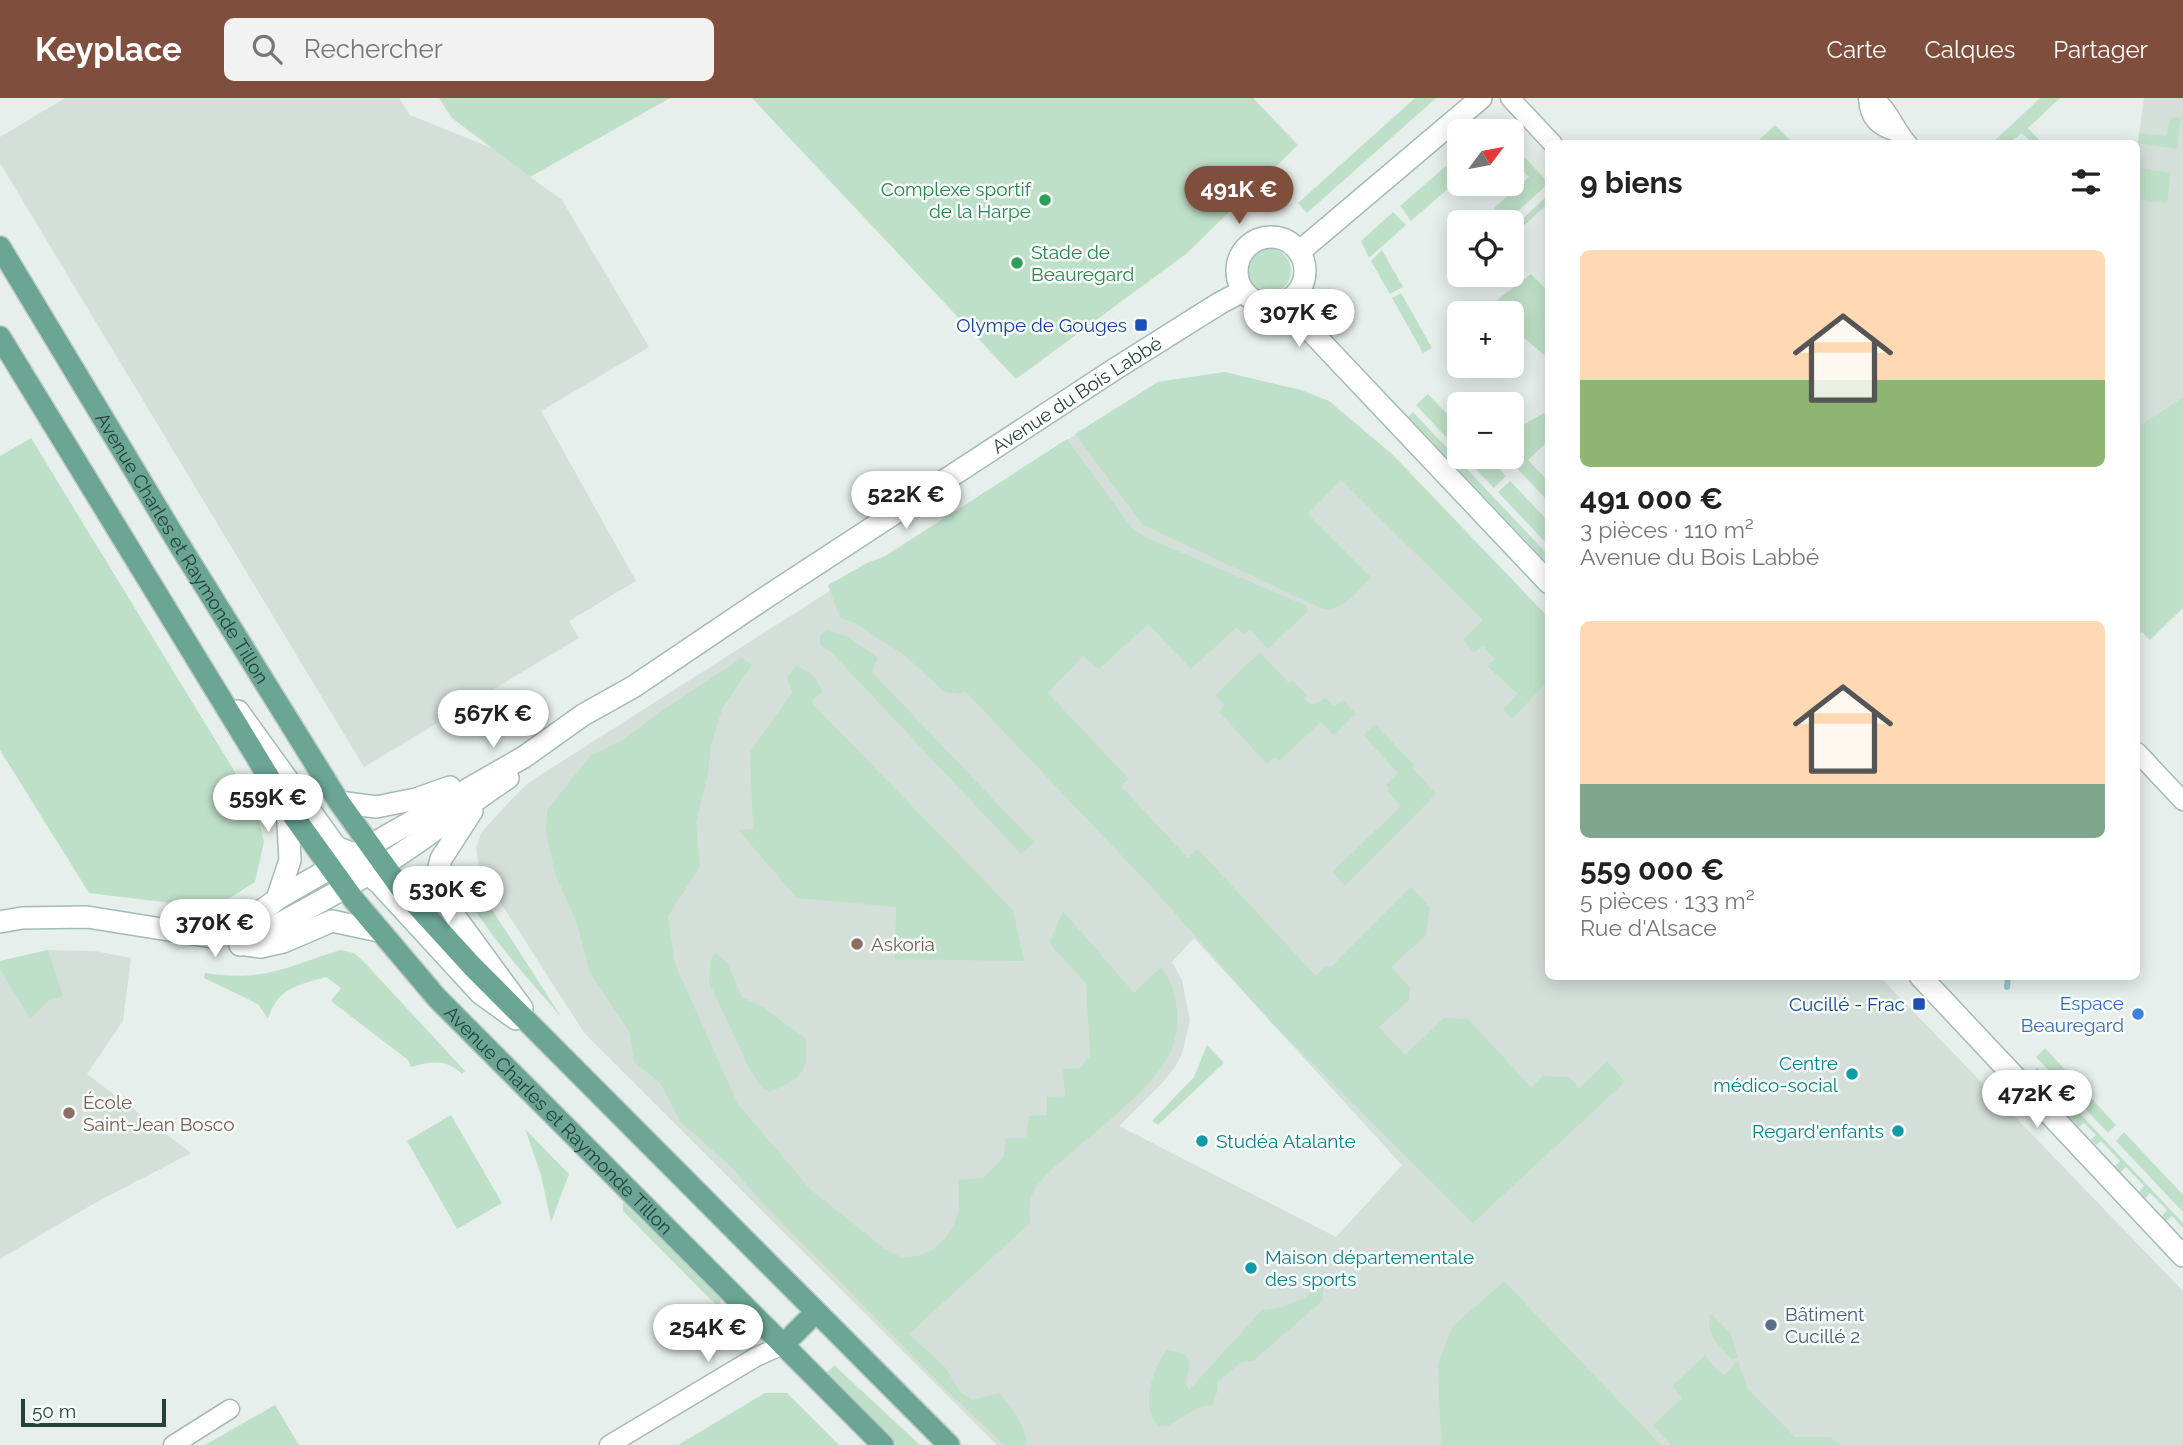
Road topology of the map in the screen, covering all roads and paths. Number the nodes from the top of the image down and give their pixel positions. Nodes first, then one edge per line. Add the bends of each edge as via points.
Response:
1 (1481, 98) edge
2 (1510, 98) edge
3 (1871, 98) edge
4 (1903, 138) edge
5 (1549, 140) edge
6 (0, 247) edge
7 (1299, 252) junction
8 (1243, 291) junction
9 (1288, 301) junction
10 (0, 337) edge
11 (1545, 579) edge
12 (180, 630) junction
13 (2140, 755) edge
14 (483, 787) junction
15 (2183, 801) edge
16 (339, 802) junction
17 (287, 807) junction
18 (364, 850) junction
19 (331, 869) junction
20 (376, 869) junction
21 (345, 888) junction
22 (277, 899) junction
23 (0, 922) edge
24 (379, 931) junction
25 (200, 933) junction
26 (240, 945) junction
27 (1924, 980) edge
28 (544, 1038) junction
29 (2183, 1256) edge
30 (816, 1312) junction
31 (783, 1345) junction
32 (230, 1409) dead end
33 (173, 1445) edge
34 (609, 1445) edge
35 (883, 1445) edge
36 (949, 1445) edge

1 - 7 street
2 - 5 street
3 - 4 street via 1881,103
6 - 16 main road, Avenue Charles et Raymonde Tillon
7 - 8 street via 1272,237 1251,243 1239,260 1238,281
7 - 9 street via 1305,277
8 - 9 street via 1259,303
8 - 14 street, Avenue du Bois Labbé via 1115,369 633,687 583,715
9 - 11 street via 1303,323
10 - 12 main road, Avenue Charles et Raymonde Tillon
12 - 17 main road, Avenue Charles et Raymonde Tillon
12 - 18 street, Avenue Charles et Raymonde Tillon via 336,847
13 - 15 street
14 - 16 street, Avenue du Bois Labbé via 452,786 376,807
14 - 18 street, Avenue du Bois Labbé
14 - 20 street, Avenue du Bois Labbé
14 - 28 street, Avenue Charles et Raymonde Tillon via 441,859 438,888
16 - 18 main road, Avenue Charles et Raymonde Tillon
17 - 19 main road, Avenue Charles et Raymonde Tillon
17 - 22 street via 290,860
18 - 19 street
18 - 20 main road, Avenue Charles et Raymonde Tillon
19 - 20 street
19 - 21 main road, Avenue Charles et Raymonde Tillon
19 - 22 street
20 - 21 street
20 - 28 main road, Avenue Charles et Raymonde Tillon via 406,894
21 - 24 main road, Avenue Charles et Raymonde Tillon
21 - 26 street
22 - 25 street via 238,924
23 - 25 street via 87,917
24 - 26 street via 332,921 283,942
24 - 31 main road, Avenue Charles et Raymonde Tillon via 437,998
25 - 26 street
27 - 29 street
28 - 30 main road, Avenue Charles et Raymonde Tillon
30 - 31 main road
30 - 36 main road, Avenue Charles et Raymonde Tillon
31 - 34 street
31 - 35 main road, Avenue Charles et Raymonde Tillon
32 - 33 street

